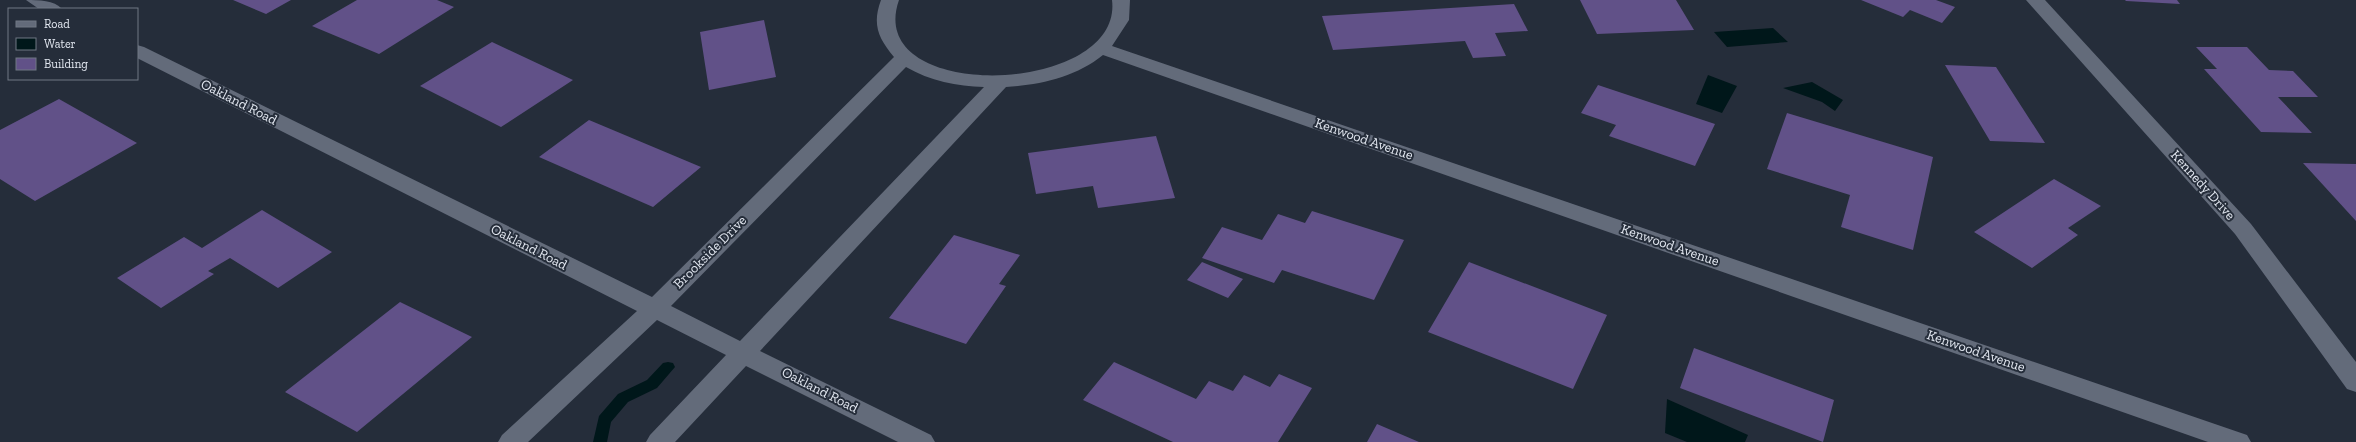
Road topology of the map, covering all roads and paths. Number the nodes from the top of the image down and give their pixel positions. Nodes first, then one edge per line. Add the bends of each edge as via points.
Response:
1 (35, 0) edge
2 (890, 0) edge
3 (1121, 0) edge
4 (2035, 0) edge
5 (51, 8) edge
6 (1101, 48) junction
7 (138, 52) edge
8 (905, 57) junction
9 (1000, 82) junction
10 (653, 310) junction
11 (744, 352) junction
12 (2356, 382) edge
13 (511, 442) edge
14 (659, 442) edge
15 (922, 442) edge
16 (2238, 442) edge

1 - 5 street
2 - 8 street via 885,19 889,39
3 - 6 street via 1123,9 1117,29
4 - 12 street, Kennedy Drive via 2243,229
6 - 9 street via 1074,65 1039,77
6 - 16 street, Kenwood Avenue
7 - 10 street, Oakland Road
8 - 9 street via 930,72 963,80
8 - 10 street, Brookside Drive
9 - 11 street
10 - 11 street, Oakland Road
10 - 13 street, Brookside Drive
11 - 14 street
11 - 15 street, Oakland Road

